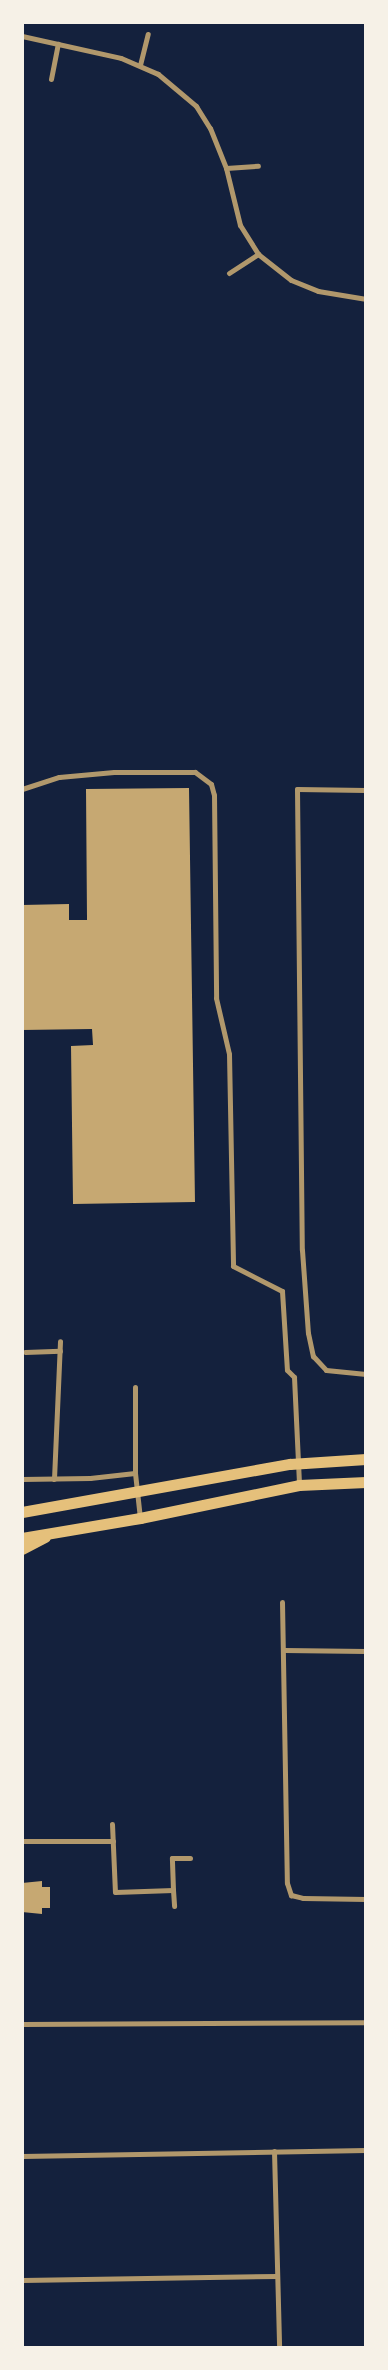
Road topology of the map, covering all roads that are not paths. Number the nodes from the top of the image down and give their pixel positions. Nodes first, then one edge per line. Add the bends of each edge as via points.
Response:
1 (148, 34) dead end
2 (22, 36) edge
3 (58, 44) junction
4 (140, 65) junction
5 (51, 79) dead end
6 (258, 166) dead end
7 (226, 168) junction
8 (258, 254) junction
9 (229, 273) dead end
10 (366, 299) edge
11 (22, 789) edge
12 (366, 790) edge
13 (60, 1341) dead end
14 (60, 1351) junction
15 (25, 1352) dead end
16 (366, 1374) edge
17 (135, 1386) dead end
18 (366, 1459) edge
19 (298, 1462) junction
20 (135, 1473) junction
21 (22, 1479) edge
22 (54, 1479) junction
23 (366, 1482) edge
24 (299, 1485) junction
25 (138, 1494) junction
26 (22, 1503) edge
27 (57, 1508) junction
28 (22, 1512) edge
29 (140, 1518) junction
30 (51, 1534) junction
31 (22, 1538) edge
32 (22, 1549) edge
33 (282, 1602) dead end
34 (284, 1650) junction
35 (366, 1651) edge
36 (112, 1824) dead end
37 (22, 1841) edge
38 (113, 1841) junction
39 (190, 1858) dead end
40 (173, 1890) junction
41 (366, 1899) edge
42 (174, 1906) dead end
43 (366, 2022) edge
44 (22, 2024) edge
45 (366, 2150) edge
46 (274, 2151) junction
47 (22, 2156) edge
48 (277, 2276) junction
49 (22, 2280) edge
50 (279, 2348) edge

1 - 4 street
2 - 3 street
3 - 4 street
3 - 5 street
4 - 7 street via 158,74 196,106 210,128
6 - 7 street
7 - 8 street via 240,225
8 - 9 street
8 - 10 street via 291,280 318,292
11 - 19 street via 59,777 114,772 195,772 211,784 214,795 216,998 229,1054 233,1266 282,1292 287,1370 294,1377
12 - 16 street via 297,789 302,1250 308,1333 313,1356 326,1370
13 - 14 street
14 - 15 street
14 - 22 street
17 - 20 street
18 - 19 main road
19 - 24 street
19 - 25 main road
20 - 22 street
20 - 25 street
21 - 22 street
23 - 24 main road
24 - 29 main road
25 - 27 main road
25 - 29 street
26 - 27 main road
27 - 28 main road
29 - 30 main road
30 - 31 main road
30 - 32 main road
33 - 34 street
34 - 35 street
34 - 41 street via 287,1883 291,1895 303,1898
36 - 38 street
37 - 38 street
38 - 40 street via 115,1892
39 - 40 street via 172,1858
40 - 42 street
43 - 44 street
45 - 46 street
46 - 47 street
46 - 48 street
48 - 49 street
48 - 50 street

